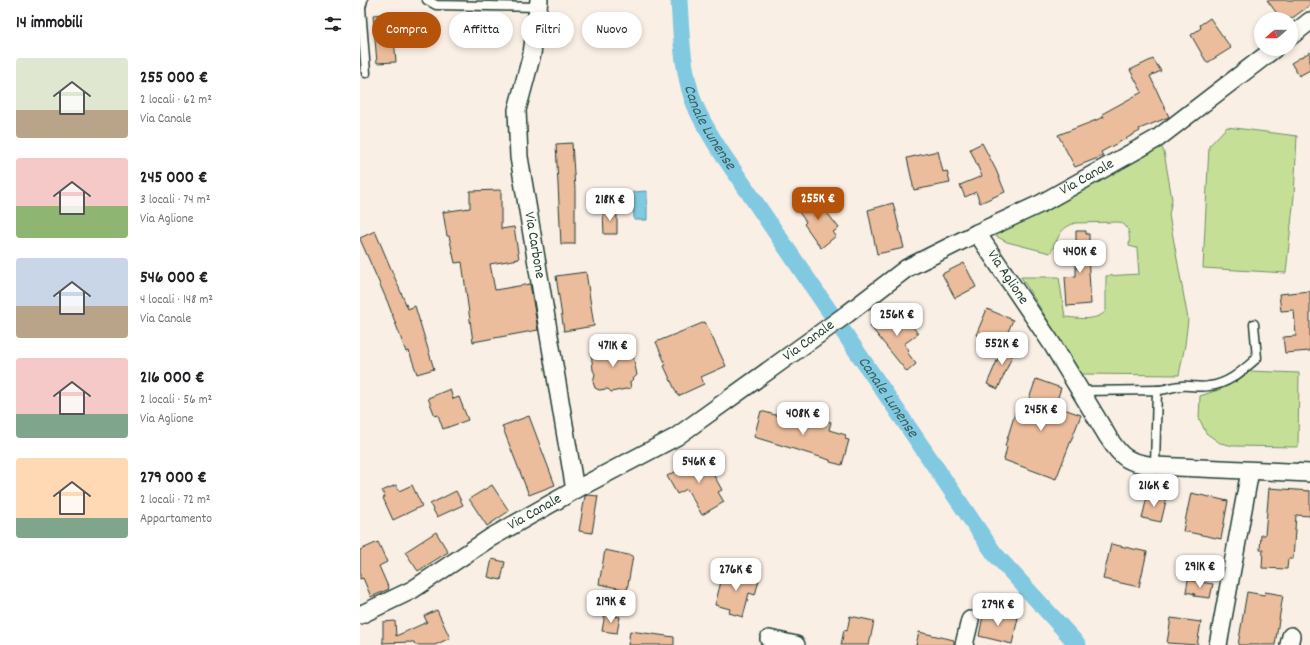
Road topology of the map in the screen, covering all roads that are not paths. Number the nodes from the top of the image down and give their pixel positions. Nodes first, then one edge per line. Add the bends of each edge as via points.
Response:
1 (363, 0) edge
2 (427, 0) edge
3 (538, 4) edge
4 (1310, 21) edge
5 (1298, 30) edge
6 (1265, 56) edge
7 (366, 73) dead end
8 (977, 233) junction
9 (1254, 324) dead end
10 (1157, 390) junction
11 (1081, 391) junction
12 (1155, 466) junction
13 (1250, 471) junction
14 (1310, 474) edge
15 (575, 490) junction
16 (360, 615) edge
17 (970, 620) dead end
18 (769, 639) dead end
19 (796, 645) edge
20 (964, 645) edge
21 (1218, 645) edge

1 - 7 lane via 361,8
2 - 3 lane via 436,5
3 - 15 street, Via Carbone via 532,54 517,110 520,157
4 - 5 street
6 - 8 street, Via Canale via 1158,138 1042,203
8 - 11 street, Via Aglione
8 - 15 street, Via Canale via 907,268 676,437
9 - 10 lane via 1257,358 1238,374 1224,383 1209,387 1179,386
10 - 11 lane
10 - 12 lane
11 - 12 street, Via Aglione via 1116,449 1125,458 1137,464
12 - 13 street, Via Aglione
13 - 14 street, Via Aglione
13 - 21 street
15 - 16 street, Via Canale via 490,538 412,590
17 - 20 street
18 - 19 street

